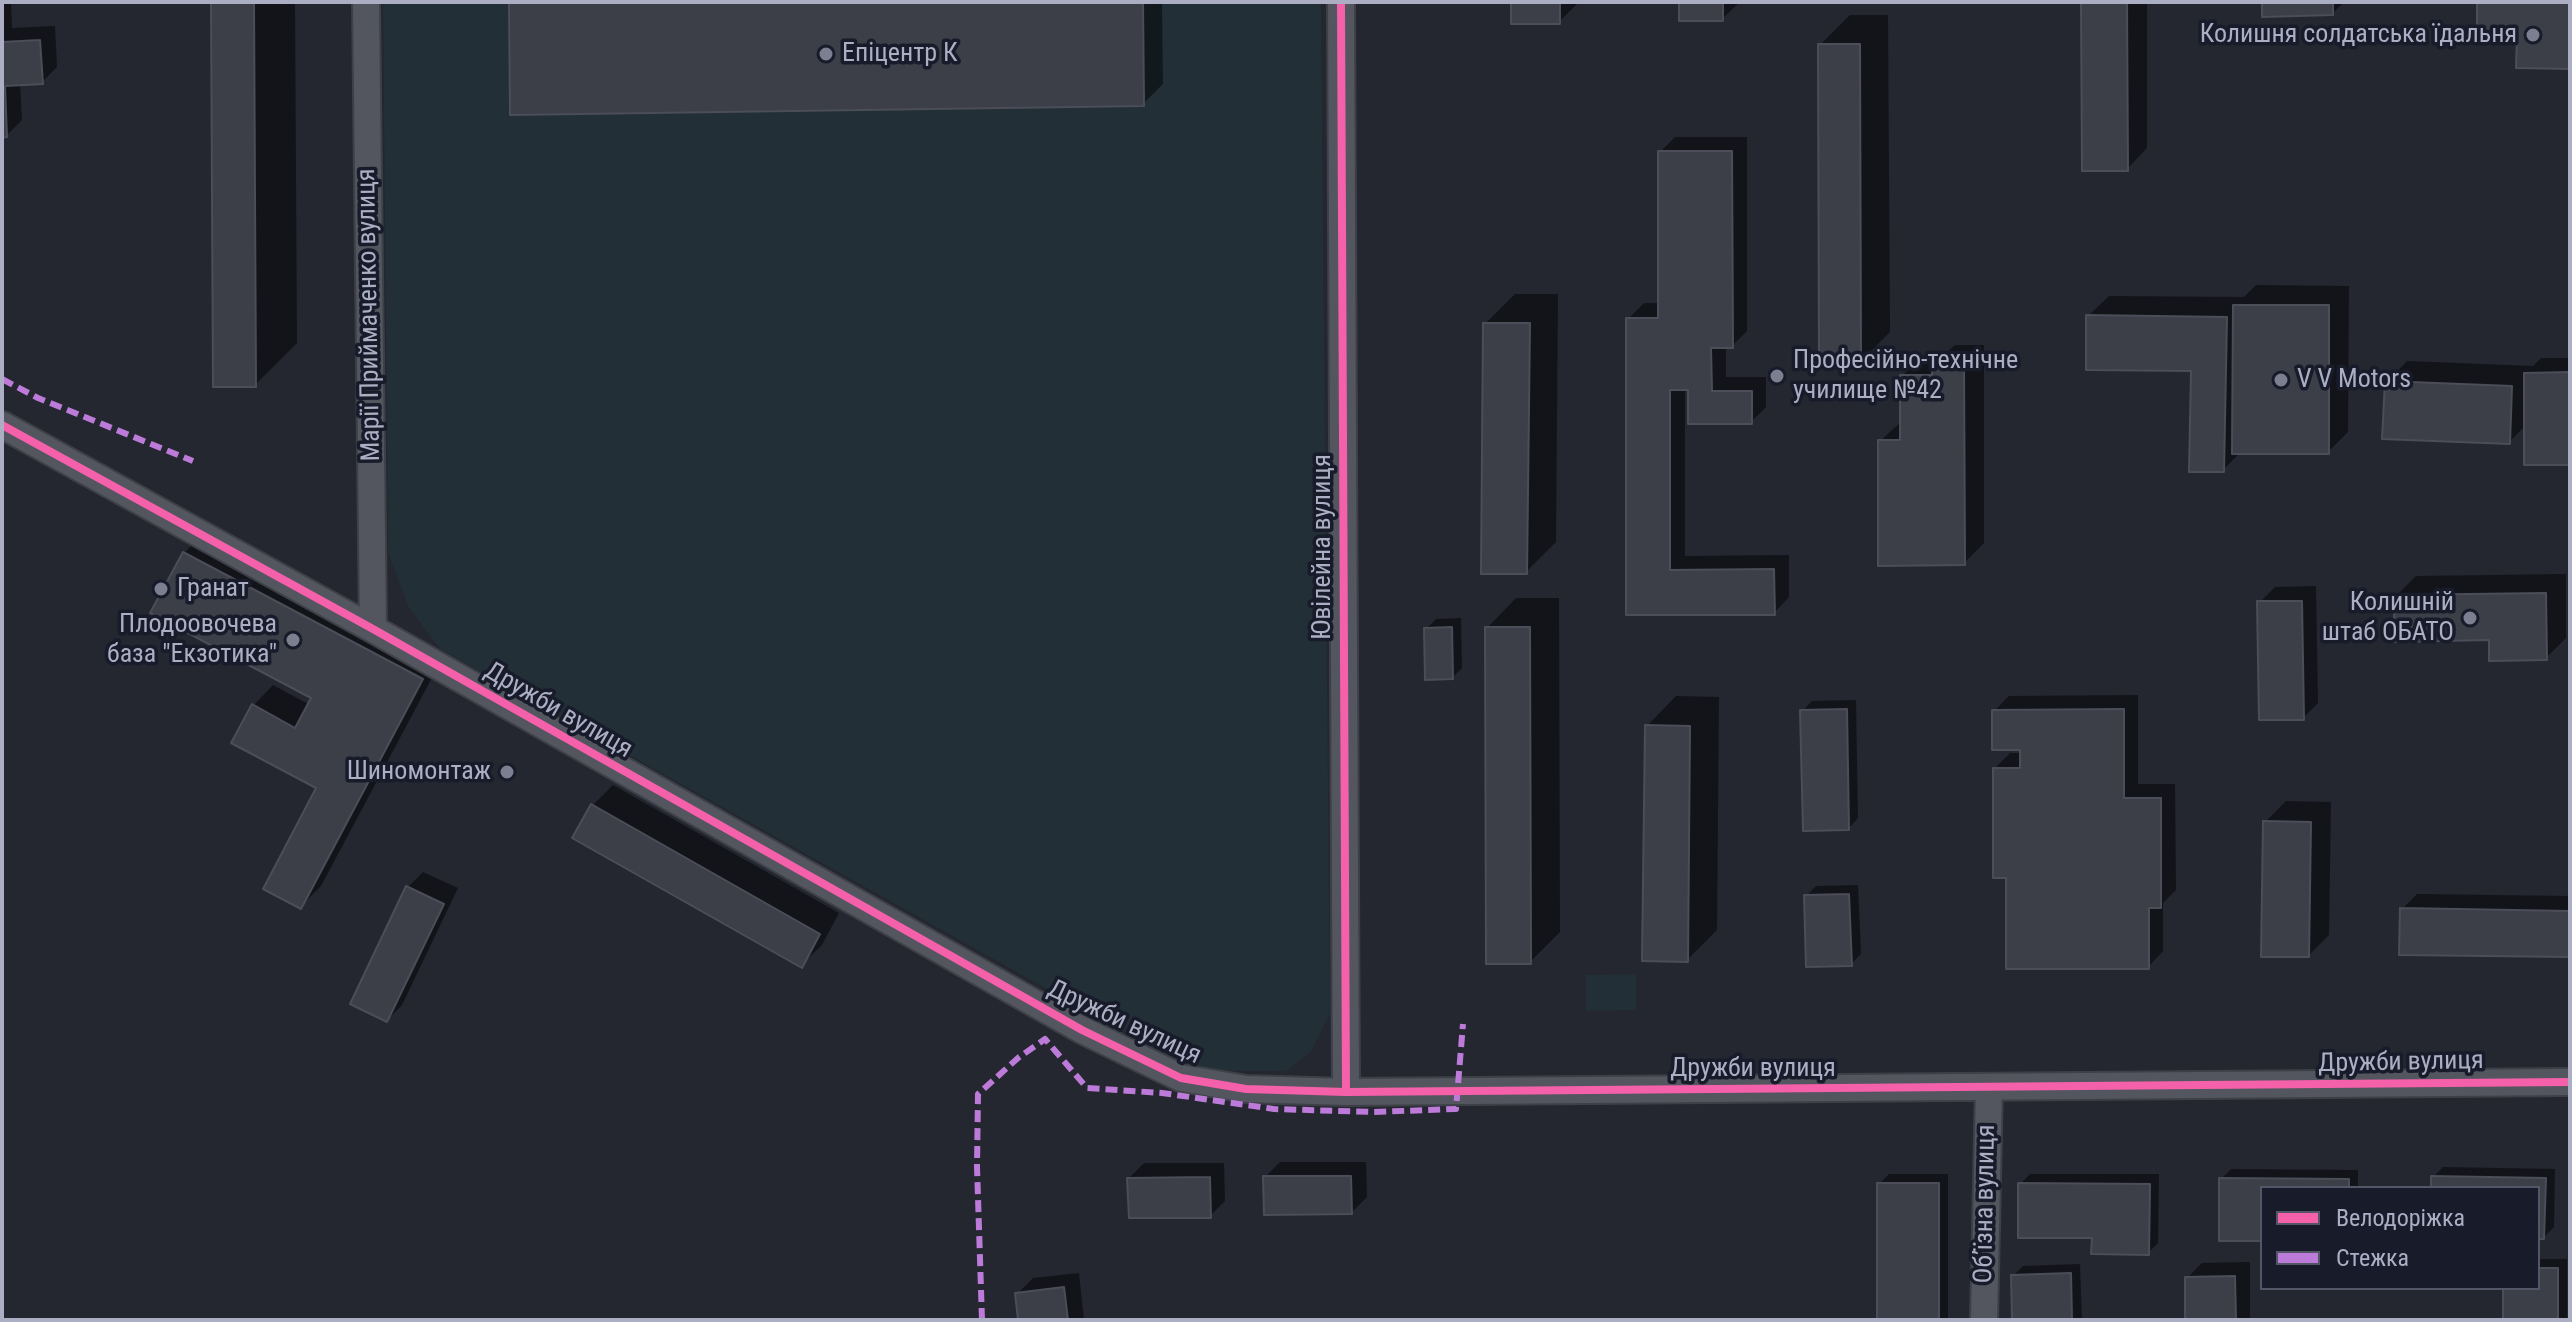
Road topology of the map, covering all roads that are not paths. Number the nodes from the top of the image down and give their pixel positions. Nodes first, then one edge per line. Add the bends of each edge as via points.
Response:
1 (366, 2) edge
2 (1341, 2) edge
3 (2, 425) edge
4 (373, 629) junction
5 (2570, 1082) edge
6 (1989, 1087) junction
7 (1346, 1092) junction
8 (1984, 1320) edge

1 - 4 street, Марії Приймаченко вулиця
2 - 7 street, Ювілейна вулиця
3 - 4 street, Дружби вулиця
4 - 7 street, Дружби вулиця via 1082,1030 1181,1078 1246,1089
5 - 6 street, Дружби вулиця
6 - 7 street, Дружби вулиця
6 - 8 street, Об’їзна вулиця

